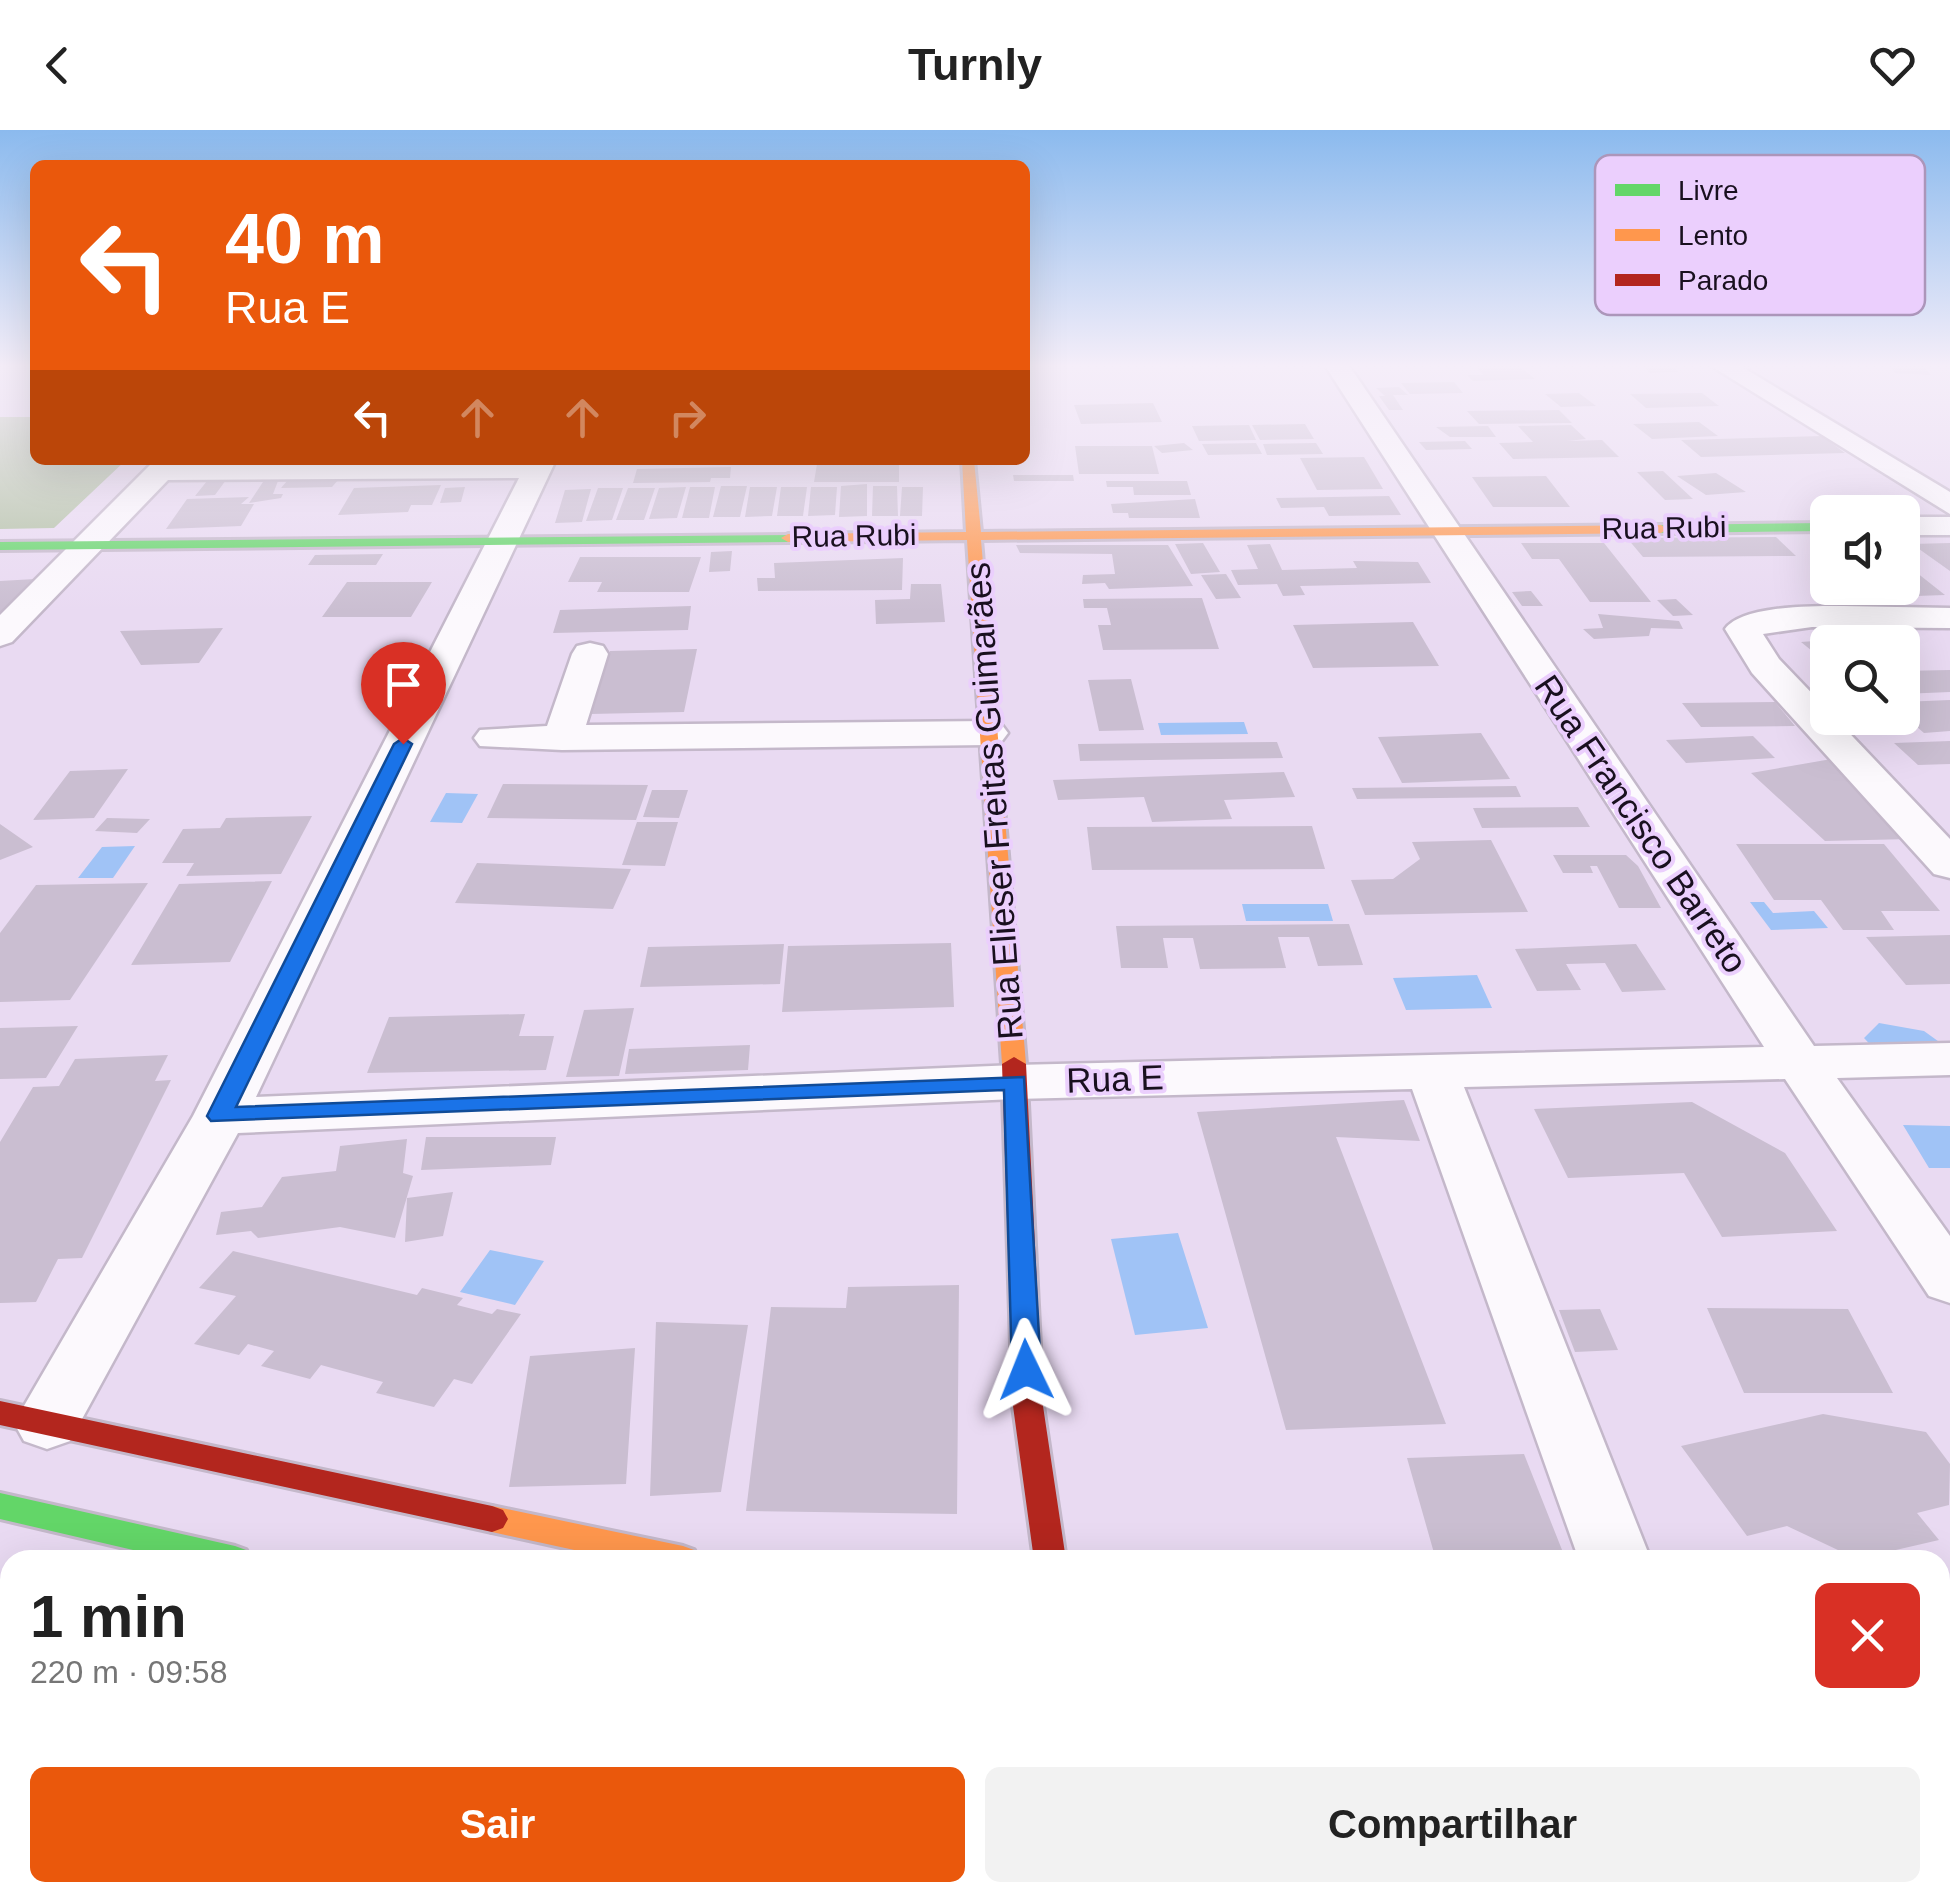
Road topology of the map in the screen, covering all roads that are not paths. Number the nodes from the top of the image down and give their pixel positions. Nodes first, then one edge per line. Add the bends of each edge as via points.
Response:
1 (1391, 447) edge
2 (1856, 447) edge
3 (1880, 461) junction
4 (165, 465) edge
5 (540, 465) edge
6 (968, 465) edge
7 (1950, 470) edge
8 (1950, 506) edge
9 (1920, 526) edge
10 (1950, 526) edge
11 (1810, 527) edge
12 (1446, 530) junction
13 (974, 535) junction
14 (504, 540) junction
15 (91, 544) junction
16 (0, 546) edge
17 (1950, 618) edge
18 (0, 634) edge
19 (590, 654) dead end
20 (988, 733) junction
21 (494, 738) dead end
22 (562, 738) junction
23 (1950, 865) edge
24 (1950, 1059) edge
25 (1799, 1062) junction
26 (1431, 1069) junction
27 (1015, 1082) junction
28 (220, 1116) junction
29 (1950, 1280) edge
30 (0, 1413) edge
31 (47, 1422) junction
32 (0, 1506) edge
33 (191, 1550) edge
34 (637, 1550) edge
35 (1049, 1550) edge
36 (1611, 1550) edge

1 - 12 street, Rua Francisco Barreto
2 - 3 street
3 - 7 street
3 - 8 street
4 - 5 street
4 - 15 street
5 - 14 street
6 - 13 street, Rua Elieser Freitas Guimarães
9 - 10 street
11 - 12 street, Rua Rubi
12 - 13 street, Rua Rubi
12 - 25 street, Rua Francisco Barreto
13 - 14 street, Rua Rubi
13 - 20 street, Rua Elieser Freitas Guimarães
14 - 15 street, Rua Rubi
14 - 28 street
15 - 16 street, Rua Rubi
15 - 18 street
17 - 23 street via 1804,619 1744,629 1782,685
19 - 22 street
20 - 22 street
20 - 27 street, Rua Elieser Freitas Guimarães
21 - 22 street
24 - 25 street, Rua E
25 - 26 street, Rua E
25 - 29 street, Rua Francisco Barreto
26 - 27 street, Rua E
26 - 36 street
27 - 28 street, Rua E
27 - 35 street, Rua Elieser Freitas Guimarães via 1028,1406
28 - 31 street
30 - 31 street
31 - 34 street
32 - 33 street

